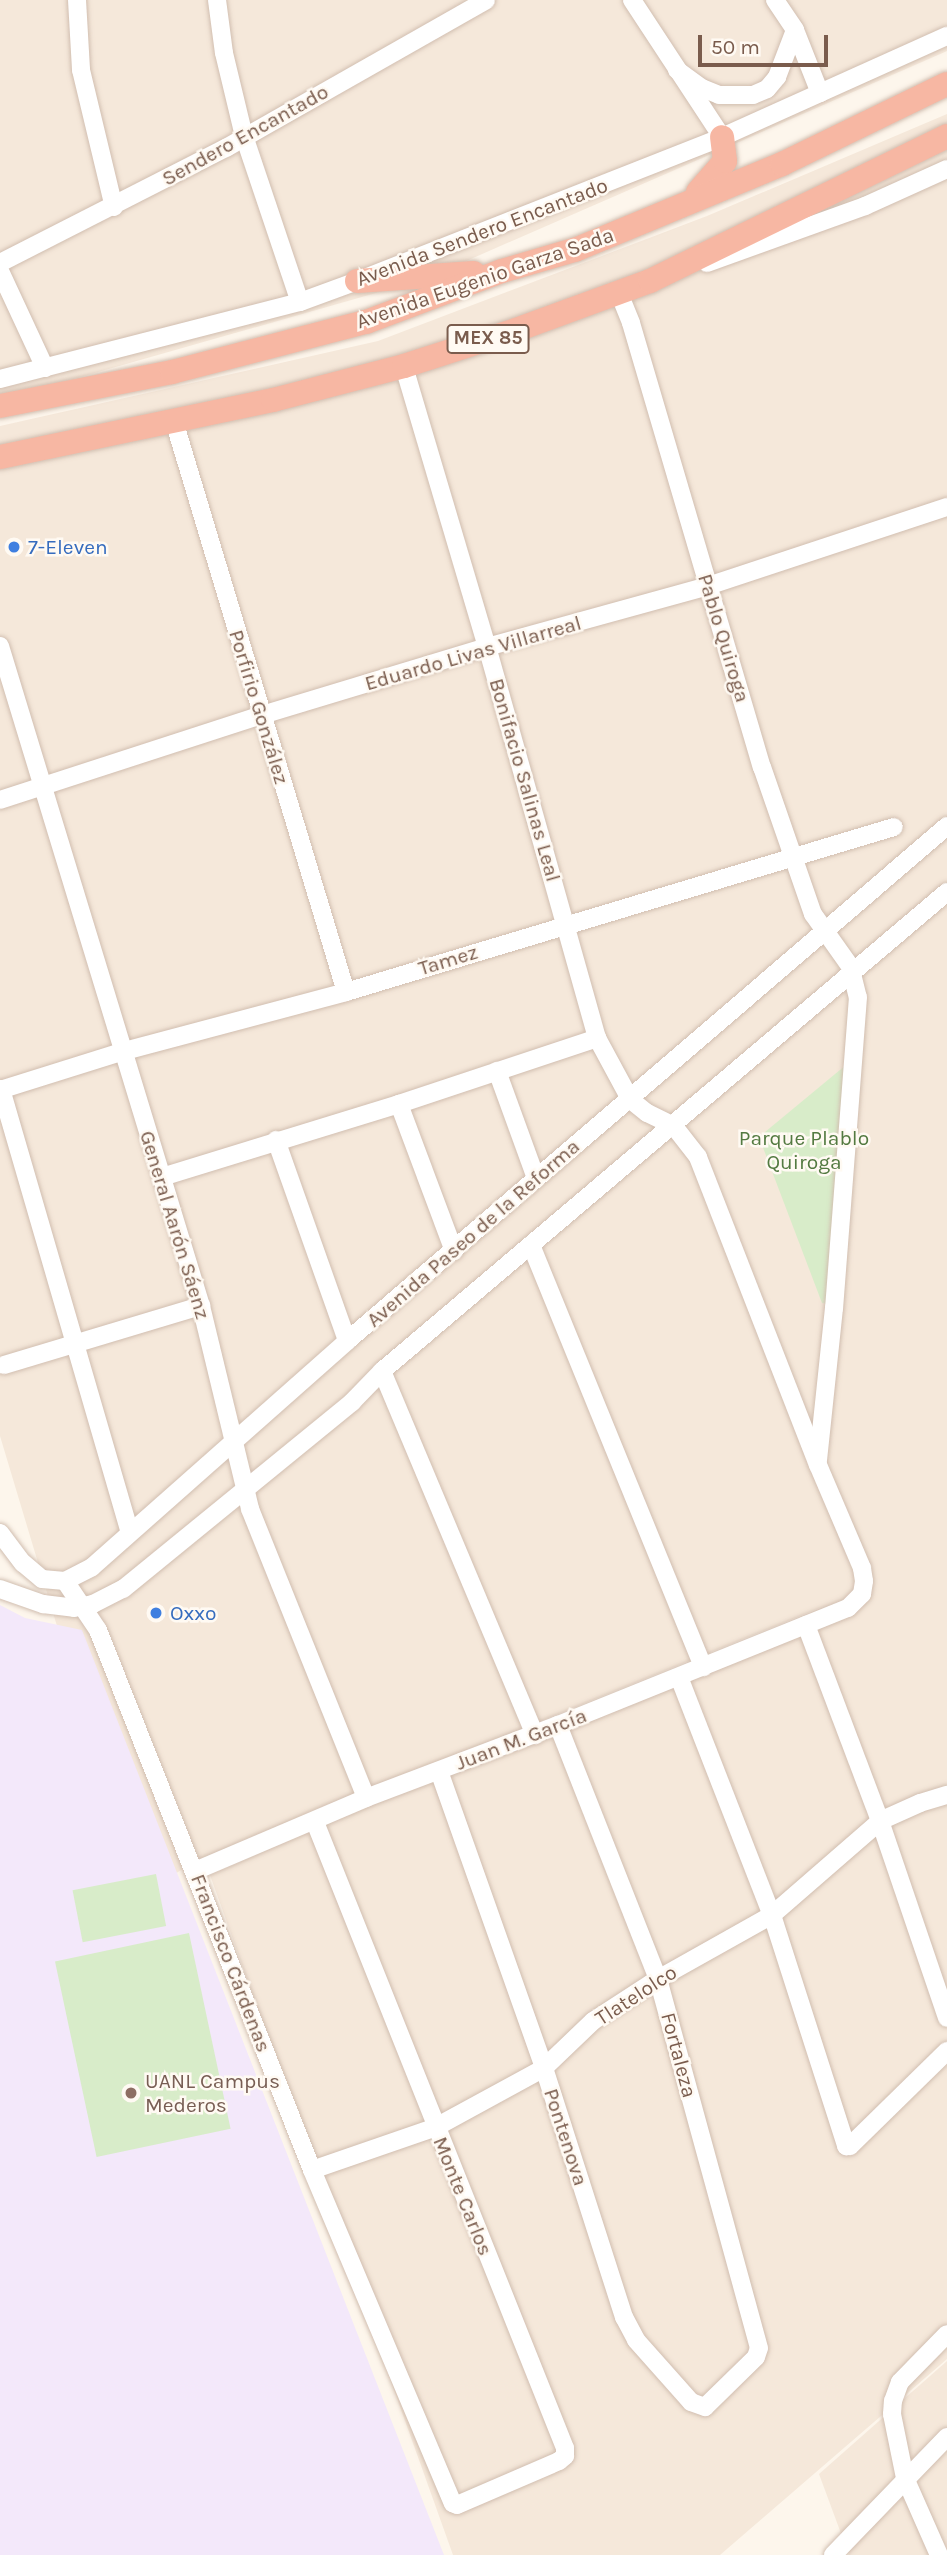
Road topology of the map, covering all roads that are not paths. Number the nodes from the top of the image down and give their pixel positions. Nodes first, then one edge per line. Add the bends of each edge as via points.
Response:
1 (77, 0) edge
2 (217, 0) edge
3 (486, 0) edge
4 (632, 0) edge
5 (775, 0) edge
6 (795, 30) junction
7 (947, 36) edge
8 (677, 69) junction
9 (947, 84) edge
10 (820, 93) junction
11 (244, 136) junction
12 (947, 136) edge
13 (722, 137) junction
14 (947, 169) edge
15 (687, 201) junction
16 (114, 207) junction
17 (0, 263) edge
18 (0, 271) edge
19 (502, 271) junction
20 (357, 281) junction
21 (650, 281) junction
22 (619, 293) junction
23 (300, 302) junction
24 (404, 366) junction
25 (45, 368) junction
26 (0, 379) edge
27 (0, 406) edge
28 (174, 421) junction
29 (0, 457) edge
30 (947, 508) edge
31 (708, 586) junction
32 (0, 646) edge
33 (487, 647) junction
34 (262, 715) junction
35 (42, 788) junction
36 (0, 800) edge
37 (947, 826) edge
38 (894, 827) dead end
39 (793, 855) junction
40 (947, 892) edge
41 (566, 924) junction
42 (825, 932) junction
43 (851, 973) junction
44 (346, 992) junction
45 (597, 1038) junction
46 (121, 1052) junction
47 (497, 1071) junction
48 (1, 1090) edge
49 (630, 1099) junction
50 (399, 1104) junction
51 (674, 1126) junction
52 (276, 1140) junction
53 (162, 1177) junction
54 (536, 1178) junction
55 (531, 1245) junction
56 (454, 1251) junction
57 (201, 1306) junction
58 (347, 1341) junction
59 (77, 1342) junction
60 (4, 1365) dead end
61 (382, 1371) junction
62 (235, 1440) junction
63 (818, 1465) junction
64 (245, 1491) junction
65 (131, 1532) junction
66 (0, 1533) edge
67 (65, 1581) junction
68 (0, 1588) edge
69 (85, 1607) junction
70 (806, 1625) junction
71 (703, 1667) junction
72 (678, 1677) junction
73 (558, 1726) junction
74 (535, 1735) junction
75 (439, 1771) junction
76 (947, 1795) edge
77 (366, 1798) junction
78 (880, 1821) junction
79 (315, 1822) junction
80 (195, 1871) junction
81 (772, 1915) junction
82 (658, 1979) junction
83 (947, 2018) edge
84 (947, 2052) edge
85 (544, 2068) junction
86 (436, 2127) junction
87 (312, 2170) junction
88 (947, 2334) edge
89 (758, 2354) joint
90 (947, 2437) edge
91 (905, 2478) junction
92 (454, 2505) joint
93 (947, 2551) edge
94 (833, 2555) edge
95 (941, 2555) edge

1 - 16 street via 81,70
2 - 11 street
3 - 11 street, Sendero Encantado
4 - 8 street
5 - 6 street
6 - 8 street via 777,77 767,89 753,95 719,95
6 - 10 street
7 - 10 street, Avenida Sendero Encantado
8 - 13 street
9 - 15 highway, Avenida Eugenio Garza Sada / MEX 85 via 782,164
10 - 13 street, Avenida Sendero Encantado
11 - 16 street, Sendero Encantado
11 - 23 street
12 - 21 highway, MEX 85
13 - 15 highway via 726,152 721,169
13 - 20 street, Avenida Sendero Encantado
14 - 21 street via 865,206
15 - 19 highway, Avenida Eugenio Garza Sada / MEX 85 via 578,249
16 - 17 street, Sendero Encantado
18 - 25 street
19 - 20 highway
19 - 27 highway, Avenida Eugenio Garza Sada / MEX 85 via 366,322 172,372
20 - 23 street, Avenida Sendero Encantado
21 - 22 highway, MEX 85
22 - 24 highway, MEX 85
22 - 31 street, Pablo Quiroga
23 - 25 street, Avenida Sendero Encantado
24 - 28 highway, MEX 85
24 - 33 street, Bonifacio Salinas Leal
25 - 26 street, Avenida Sendero Encantado
28 - 29 highway, MEX 85
28 - 34 street, Porfirio González
30 - 31 street, Eduardo Livas Villarreal
31 - 33 street, Eduardo Livas Villarreal
31 - 39 street, Pablo Quiroga
32 - 35 street, General Aarón Sáenz
33 - 34 street, Eduardo Livas Villarreal
33 - 41 street, Bonifacio Salinas Leal
34 - 35 street, Eduardo Livas Villarreal
34 - 44 street, Porfirio González
35 - 36 street, Eduardo Livas Villarreal
35 - 46 street, General Aarón Sáenz
37 - 42 street, Avenida Paseo de la Reforma
38 - 39 street, Tamez
39 - 41 street, Tamez
39 - 42 street, Pablo Quiroga via 813,915
40 - 43 street
41 - 44 street, Tamez
41 - 45 street, Bonifacio Salinas Leal
42 - 43 street, Pablo Quiroga
42 - 49 street, Avenida Paseo de la Reforma
43 - 51 street
43 - 63 street, Pablo Quiroga via 858,1019
44 - 46 street, Tamez
45 - 47 street
45 - 49 street, Bonifacio Salinas Leal
46 - 48 street, Tamez
46 - 53 street, General Aarón Sáenz
47 - 50 street
47 - 54 street
48 - 59 street
49 - 51 street, Bonifacio Salinas Leal
49 - 54 street, Avenida Paseo de la Reforma
50 - 52 street
50 - 56 street
51 - 55 street
51 - 63 street via 698,1157
52 - 53 street
52 - 58 street
53 - 57 street, General Aarón Sáenz
54 - 56 street, Avenida Paseo de la Reforma
55 - 61 street
55 - 71 street
56 - 58 street, Avenida Paseo de la Reforma
57 - 59 street
57 - 62 street, General Aarón Sáenz
58 - 62 street, Avenida Paseo de la Reforma
59 - 60 street
59 - 65 street
61 - 64 street via 352,1402
61 - 74 street
62 - 64 street, General Aarón Sáenz
62 - 65 street, Avenida Paseo de la Reforma
63 - 70 street, Juan M. García via 864,1581 862,1594 848,1608
64 - 69 street via 123,1589
64 - 77 street, General Aarón Sáenz via 258,1534
65 - 67 street, Avenida Paseo de la Reforma via 92,1567
66 - 67 street via 42,1579
67 - 69 street, Francisco Cárdenas
68 - 69 street via 43,1604
69 - 80 street, Francisco Cárdenas
70 - 71 street, Juan M. García
70 - 78 street
71 - 72 street, Juan M. García
72 - 73 street, Juan M. García
72 - 81 street
73 - 74 street, Juan M. García
73 - 82 street, Fortaleza
74 - 75 street, Juan M. García
75 - 77 street, Juan M. García
75 - 85 street, Pontenova
76 - 78 street, Tlatelolco
77 - 79 street, Juan M. García
78 - 81 street, Tlatelolco
78 - 83 street
79 - 80 street, Juan M. García
79 - 86 street, Monte Carlos
80 - 87 street, Francisco Cárdenas
81 - 82 street, Tlatelolco
81 - 84 street via 848,2147
82 - 85 street, Tlatelolco via 593,2021
82 - 89 street, Fortaleza
85 - 86 street, Tlatelolco
85 - 89 street, Pontenova via 624,2317 636,2340 691,2402 701,2407
86 - 87 street, Tlatelolco
86 - 92 street, Monte Carlos via 566,2452 559,2461
87 - 92 street, Francisco Cárdenas
88 - 91 street via 896,2390 892,2414
90 - 91 street
91 - 94 street
91 - 95 street
93 - 95 street

